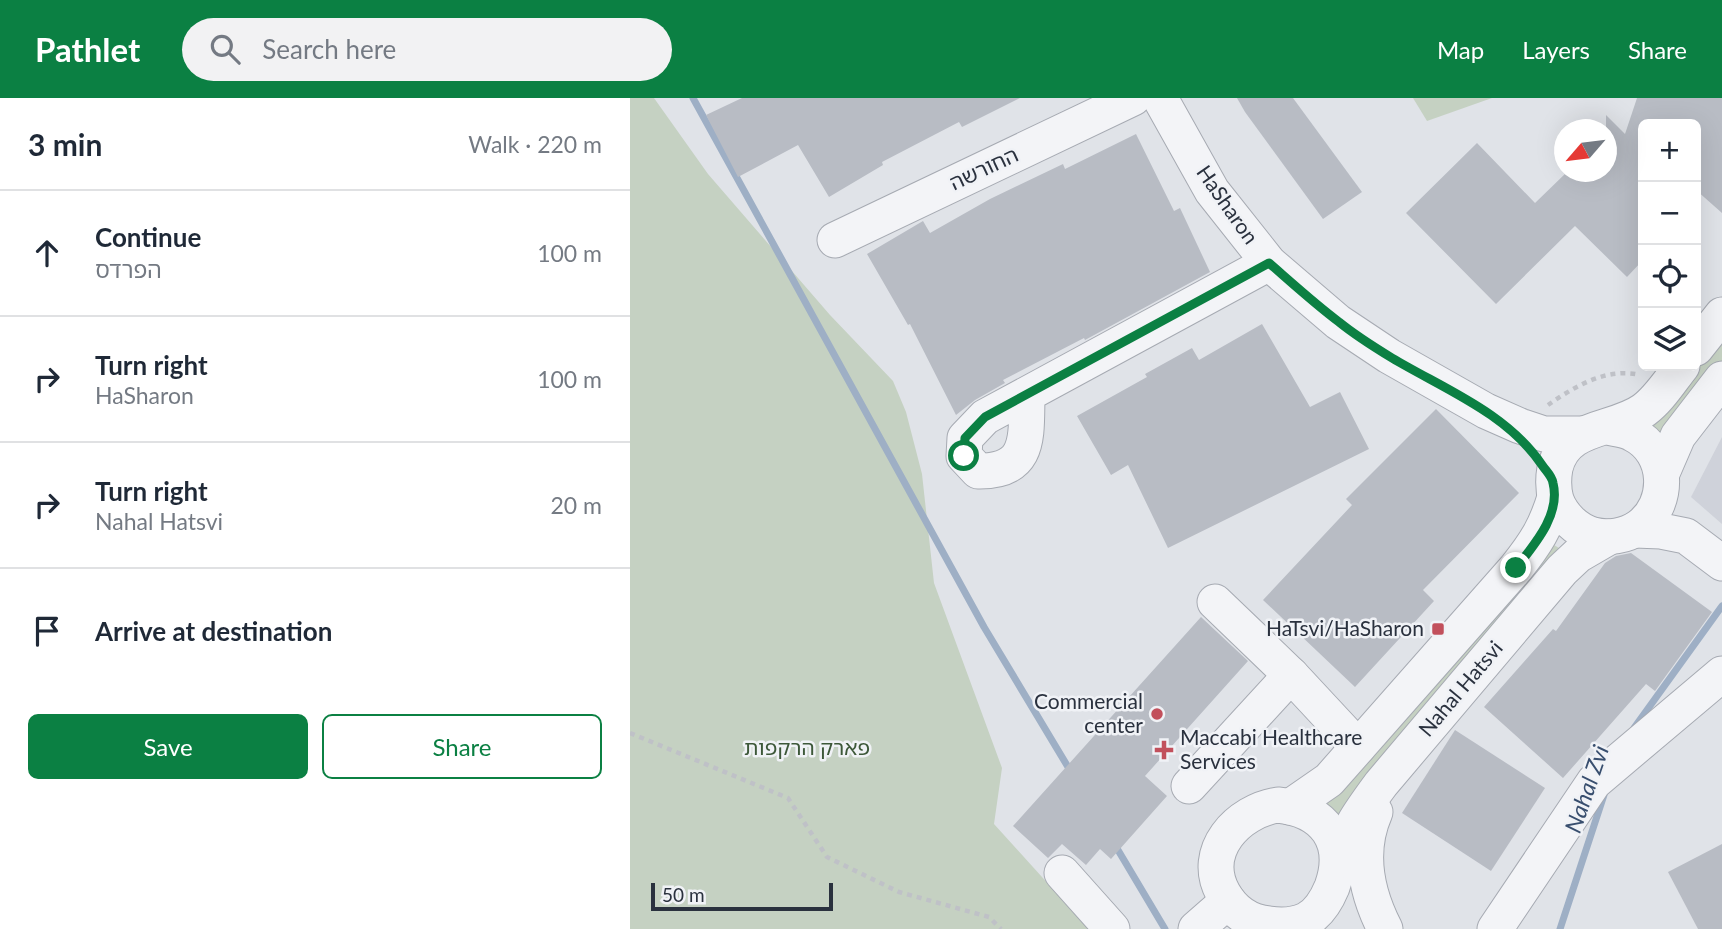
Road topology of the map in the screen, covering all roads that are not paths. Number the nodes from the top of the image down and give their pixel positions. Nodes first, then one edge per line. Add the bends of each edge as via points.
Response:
1 (1133, 98) edge
2 (1160, 98) edge
3 (835, 240) dead end
4 (1269, 263) junction
5 (1722, 315) edge
6 (1701, 342) edge
7 (1674, 375) edge
8 (1722, 379) edge
9 (1027, 396) dead end
10 (1486, 411) junction
11 (1595, 430) junction
12 (1662, 482) junction
13 (1554, 489) junction
14 (1622, 533) junction
15 (1719, 561) edge
16 (1215, 602) dead end
17 (1722, 674) edge
18 (1291, 675) junction
19 (1358, 747) junction
20 (1396, 767) junction
21 (1189, 786) dead end
22 (1290, 807) junction
23 (1336, 872) junction
24 (1062, 873) dead end
25 (1228, 901) junction
26 (1295, 927) edge
27 (1112, 929) edge
28 (1196, 929) edge
29 (1364, 929) edge
30 (1385, 929) edge
31 (1495, 929) edge

1 - 3 street, החורשה
2 - 4 street, HaSharon via 1212,191
4 - 9 street
4 - 10 street, HaSharon via 1349,329
5 - 6 street
7 - 11 street via 1633,418
8 - 12 street via 1678,436
10 - 11 street, HaSharon via 1544,434
10 - 13 street, HaSharon via 1535,454
11 - 12 street via 1624,430 1645,442 1656,456
11 - 13 street via 1576,437 1564,449 1556,464
12 - 14 street via 1657,507 1646,522
12 - 15 street via 1673,510
13 - 14 street via 1571,522 1595,536
13 - 19 street, Nahal Hatsvi via 1538,541
14 - 15 street via 1661,531 1686,536
14 - 20 street, Nahal Hatsvi via 1578,555 1562,570
16 - 18 street
17 - 31 street via 1594,782
18 - 19 street
18 - 21 street
19 - 22 street, Nahal Hatsvi via 1329,780
20 - 23 street, Nahal Hatsvi via 1345,838
20 - 30 street via 1366,842 1369,888
22 - 23 street via 1309,813 1329,830
22 - 25 street via 1265,807 1245,816 1229,831 1215,863
23 - 26 street via 1324,904
23 - 29 street via 1349,913
24 - 27 street
25 - 26 street via 1259,923
25 - 28 street

